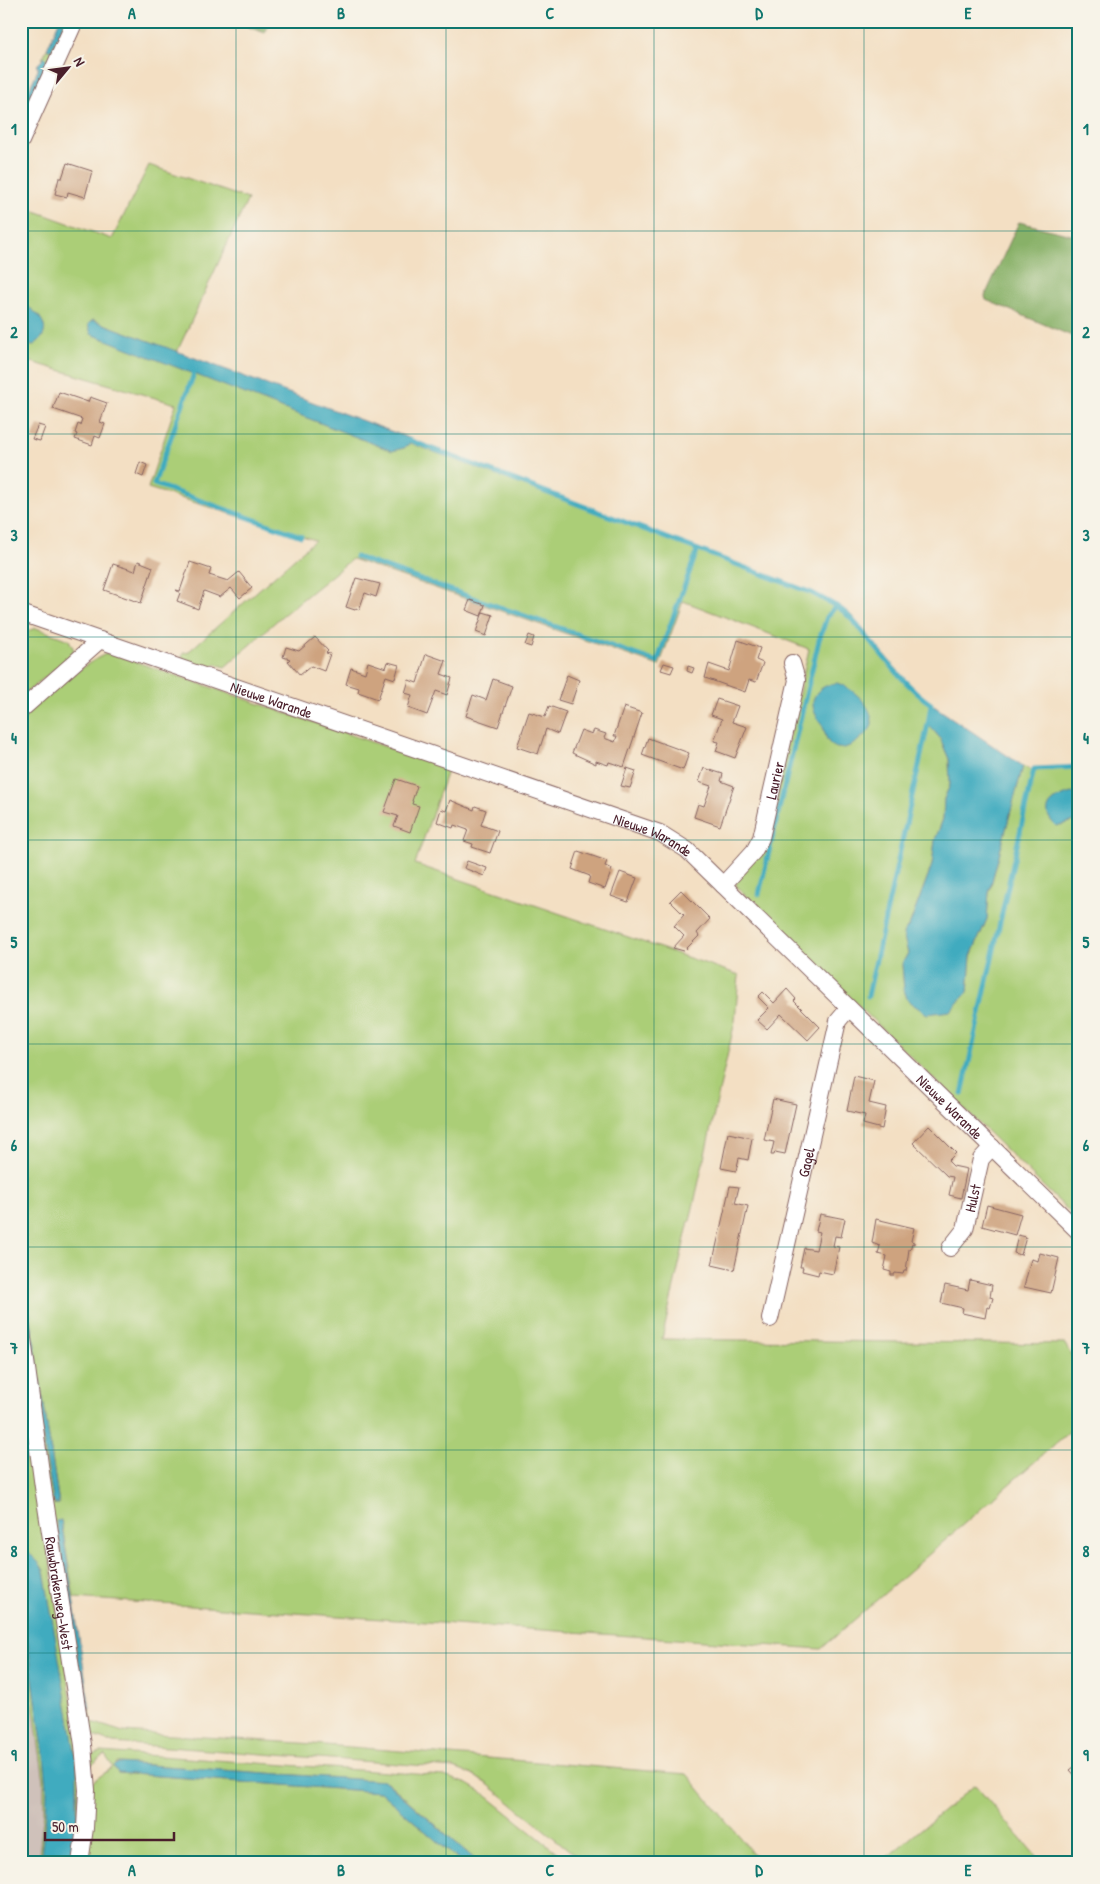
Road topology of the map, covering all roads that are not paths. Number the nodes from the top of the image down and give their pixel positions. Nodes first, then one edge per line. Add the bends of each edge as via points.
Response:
1 (75, 21) edge
2 (21, 141) edge
3 (21, 613) edge
4 (100, 640) junction
5 (792, 663) dead end
6 (21, 710) edge
7 (723, 885) junction
8 (850, 1008) junction
9 (992, 1148) junction
10 (1079, 1232) edge
11 (950, 1248) dead end
12 (770, 1318) dead end
13 (21, 1324) edge
14 (80, 1863) edge

1 - 2 street
3 - 4 street, Nieuwe Warande
4 - 6 street
4 - 7 street, Nieuwe Warande via 660,833 687,850
5 - 7 street, Laurier via 798,680 760,838 754,851
7 - 8 street, Nieuwe Warande
8 - 9 street, Nieuwe Warande
8 - 12 street, Gagel via 838,1021
9 - 10 street, Nieuwe Warande
9 - 11 street, Hulst via 981,1159 965,1229
13 - 14 street, Rauwbrakenweg-West via 83,1745 87,1790

